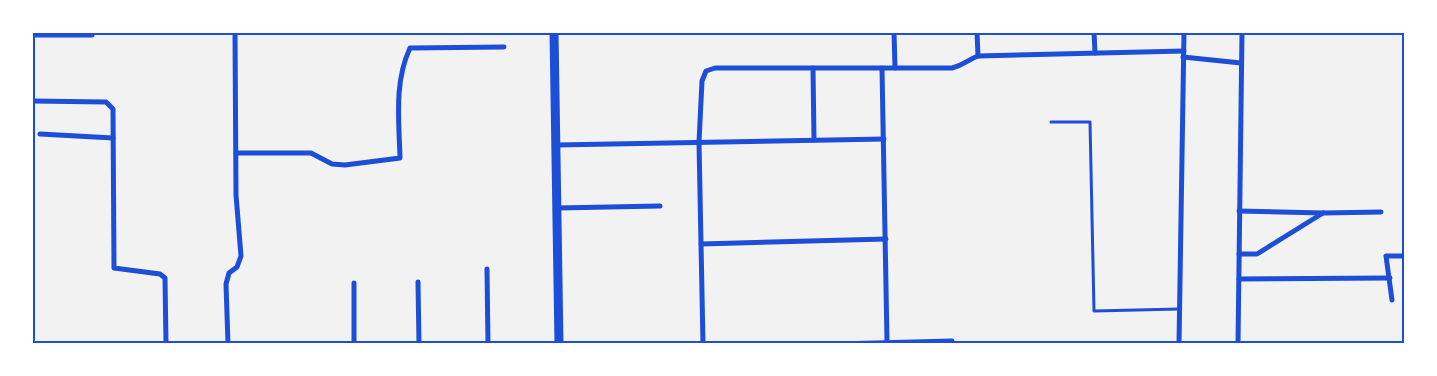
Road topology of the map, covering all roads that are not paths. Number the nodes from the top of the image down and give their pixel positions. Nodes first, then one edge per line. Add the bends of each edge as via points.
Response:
1 (235, 32) edge
2 (554, 32) edge
3 (894, 32) edge
4 (977, 32) edge
5 (1094, 32) edge
6 (1184, 32) edge
7 (1242, 32) edge
8 (32, 35) edge
9 (92, 35) dead end
10 (504, 47) dead end
11 (1095, 53) junction
12 (1184, 54) junction
13 (978, 56) junction
14 (1241, 63) junction
15 (813, 68) junction
16 (882, 68) junction
17 (895, 68) junction
18 (32, 101) edge
19 (1051, 122) dead end
20 (40, 134) dead end
21 (113, 138) junction
22 (884, 139) junction
23 (814, 140) junction
24 (699, 142) junction
25 (556, 145) junction
26 (236, 153) junction
27 (660, 206) dead end
28 (557, 208) junction
29 (1239, 211) junction
30 (1381, 212) dead end
31 (1323, 213) junction
32 (886, 239) junction
33 (701, 244) junction
34 (1239, 254) junction
35 (1404, 256) edge
36 (487, 269) dead end
37 (1390, 278) junction
38 (1239, 279) junction
39 (418, 282) dead end
40 (354, 283) dead end
41 (1392, 300) dead end
42 (1180, 309) junction
43 (952, 341) dead end
44 (887, 342) edge
45 (166, 344) edge
46 (228, 344) edge
47 (354, 344) edge
48 (419, 344) edge
49 (488, 344) edge
50 (559, 344) edge
51 (702, 344) edge
52 (836, 344) edge
53 (1179, 344) edge
54 (1238, 344) edge

1 - 26 street
2 - 25 street
3 - 17 street
4 - 13 street
5 - 11 street
6 - 12 street
7 - 14 street
8 - 9 street
10 - 26 street via 410,48 404,61 399,95 400,158 345,165 332,164 311,153
11 - 12 street
11 - 13 street
12 - 14 street
12 - 42 street
13 - 17 street via 952,68
14 - 29 street
15 - 16 street
15 - 23 street
15 - 24 street via 715,68 706,71 702,81
16 - 17 street
16 - 22 street
18 - 21 street via 106,102 113,109
19 - 42 lane via 1090,122 1094,311
20 - 21 street
21 - 45 street via 114,268 160,274 165,278
22 - 23 street
22 - 32 street
23 - 24 street
24 - 25 street
24 - 33 street
25 - 28 street
26 - 46 street via 241,256 237,267 229,273 226,284
27 - 28 street
28 - 50 street
29 - 31 street
29 - 34 street
30 - 31 street
31 - 34 street via 1257,254
32 - 33 street
32 - 44 street
33 - 51 street
34 - 38 street
35 - 37 street via 1386,256
36 - 49 street
37 - 38 street
37 - 41 street
38 - 54 street
39 - 48 street
40 - 47 street
42 - 53 street
43 - 44 street
44 - 52 street

